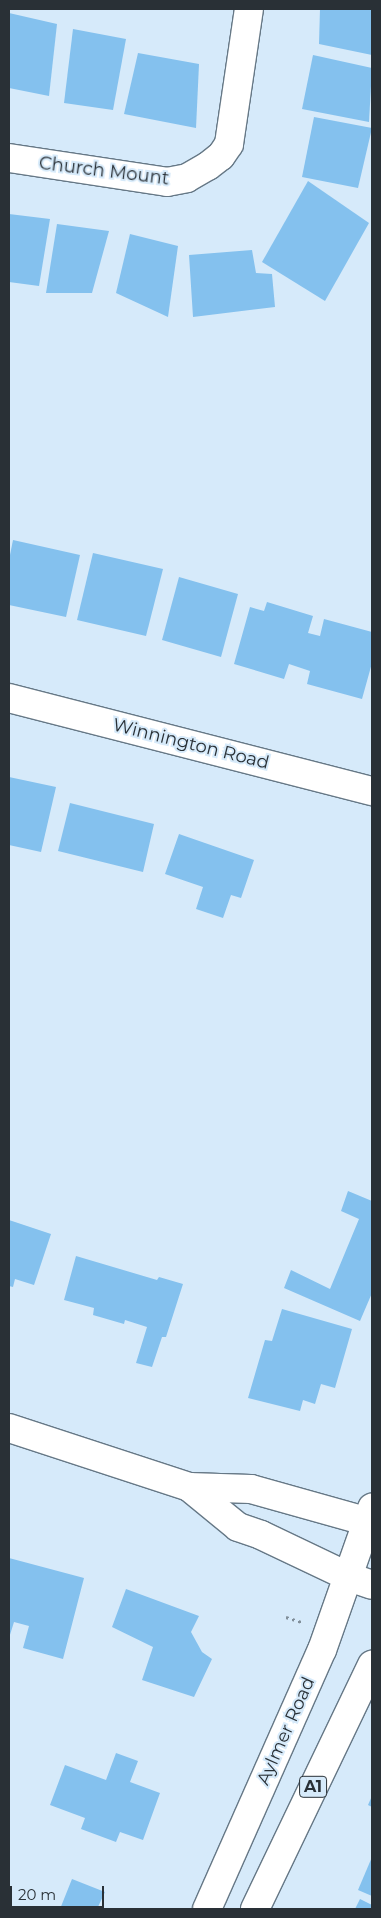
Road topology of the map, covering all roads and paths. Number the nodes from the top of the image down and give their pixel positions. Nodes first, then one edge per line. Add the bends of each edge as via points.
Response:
1 (249, 9) edge
2 (9, 158) edge
3 (9, 698) edge
4 (372, 791) edge
5 (9, 1428) edge
6 (189, 1487) junction
7 (370, 1517) edge
8 (361, 1581) edge
9 (286, 1617) dead end
10 (308, 1625) dead end
11 (372, 1665) edge
12 (207, 1909) edge
13 (255, 1909) edge

1 - 2 main road, Church Mount via 229,144 208,166 188,178 167,182
3 - 4 main road, Winnington Road
5 - 6 main road
6 - 7 main road via 252,1489
6 - 8 main road via 238,1527
7 - 8 main road, Aylmer Road via 358,1549
8 - 12 main road, Aylmer Road via 322,1650
9 - 10 path
11 - 13 main road, A1

